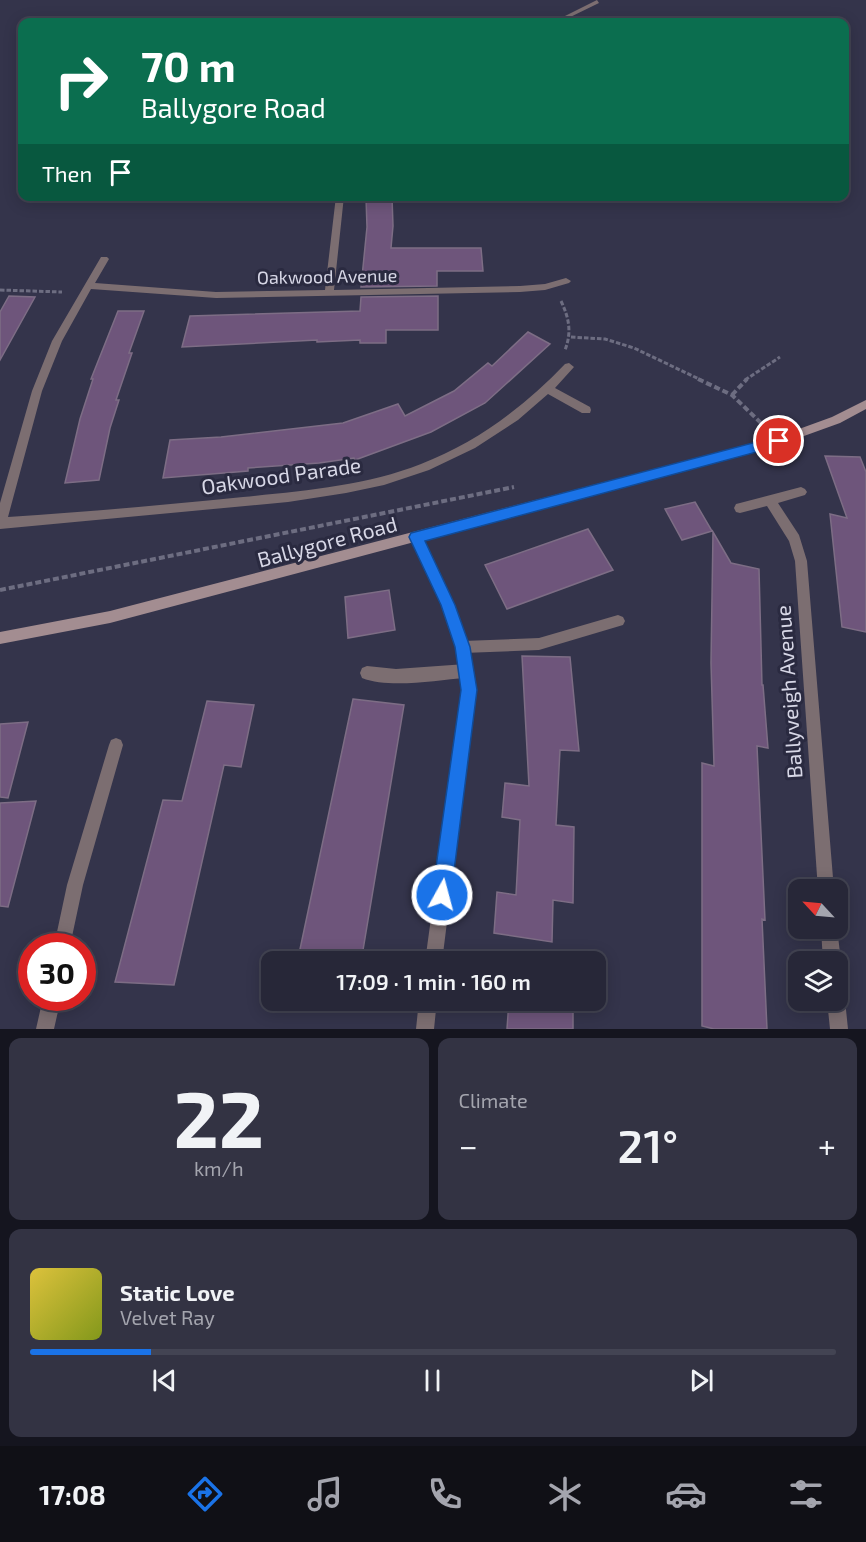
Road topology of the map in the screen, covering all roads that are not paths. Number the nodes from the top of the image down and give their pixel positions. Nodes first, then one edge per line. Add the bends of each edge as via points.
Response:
1 (597, 2) dead end
2 (564, 18) edge
3 (339, 201) edge
4 (104, 259) dead end
5 (566, 281) dead end
6 (86, 290) junction
7 (329, 293) junction
8 (569, 367) road end
9 (549, 390) junction
10 (866, 404) edge
11 (586, 410) dead end
12 (801, 492) dead end
13 (770, 500) junction
14 (740, 508) dead end
15 (0, 524) edge
16 (416, 537) junction
17 (618, 621) dead end
18 (0, 638) edge
19 (463, 647) junction
20 (466, 671) junction
21 (367, 674) dead end
22 (116, 745) dead end
23 (825, 879) edge
24 (65, 933) edge
25 (434, 951) edge
26 (49, 1011) edge
27 (427, 1011) edge
28 (837, 1011) edge
29 (45, 1029) edge
30 (425, 1029) edge
31 (838, 1029) edge

1 - 2 street
3 - 7 street
4 - 6 street
5 - 7 street, Oakwood Avenue via 545,287
6 - 7 street, Oakwood Avenue via 216,295
6 - 15 street via 57,340 37,391
8 - 9 street, Oakwood Parade
9 - 11 street
9 - 15 street, Oakwood Parade via 469,446 404,475 334,492
10 - 16 street, Ballygore Road via 779,441
12 - 13 street
13 - 14 street
13 - 23 street, Ballyveigh Avenue via 795,539 801,561
16 - 18 street, Ballygore Road via 110,617
16 - 19 street
17 - 19 street via 538,644
19 - 20 street
20 - 21 street
20 - 25 street via 469,690
22 - 24 street
26 - 29 street
27 - 30 street
28 - 31 street

